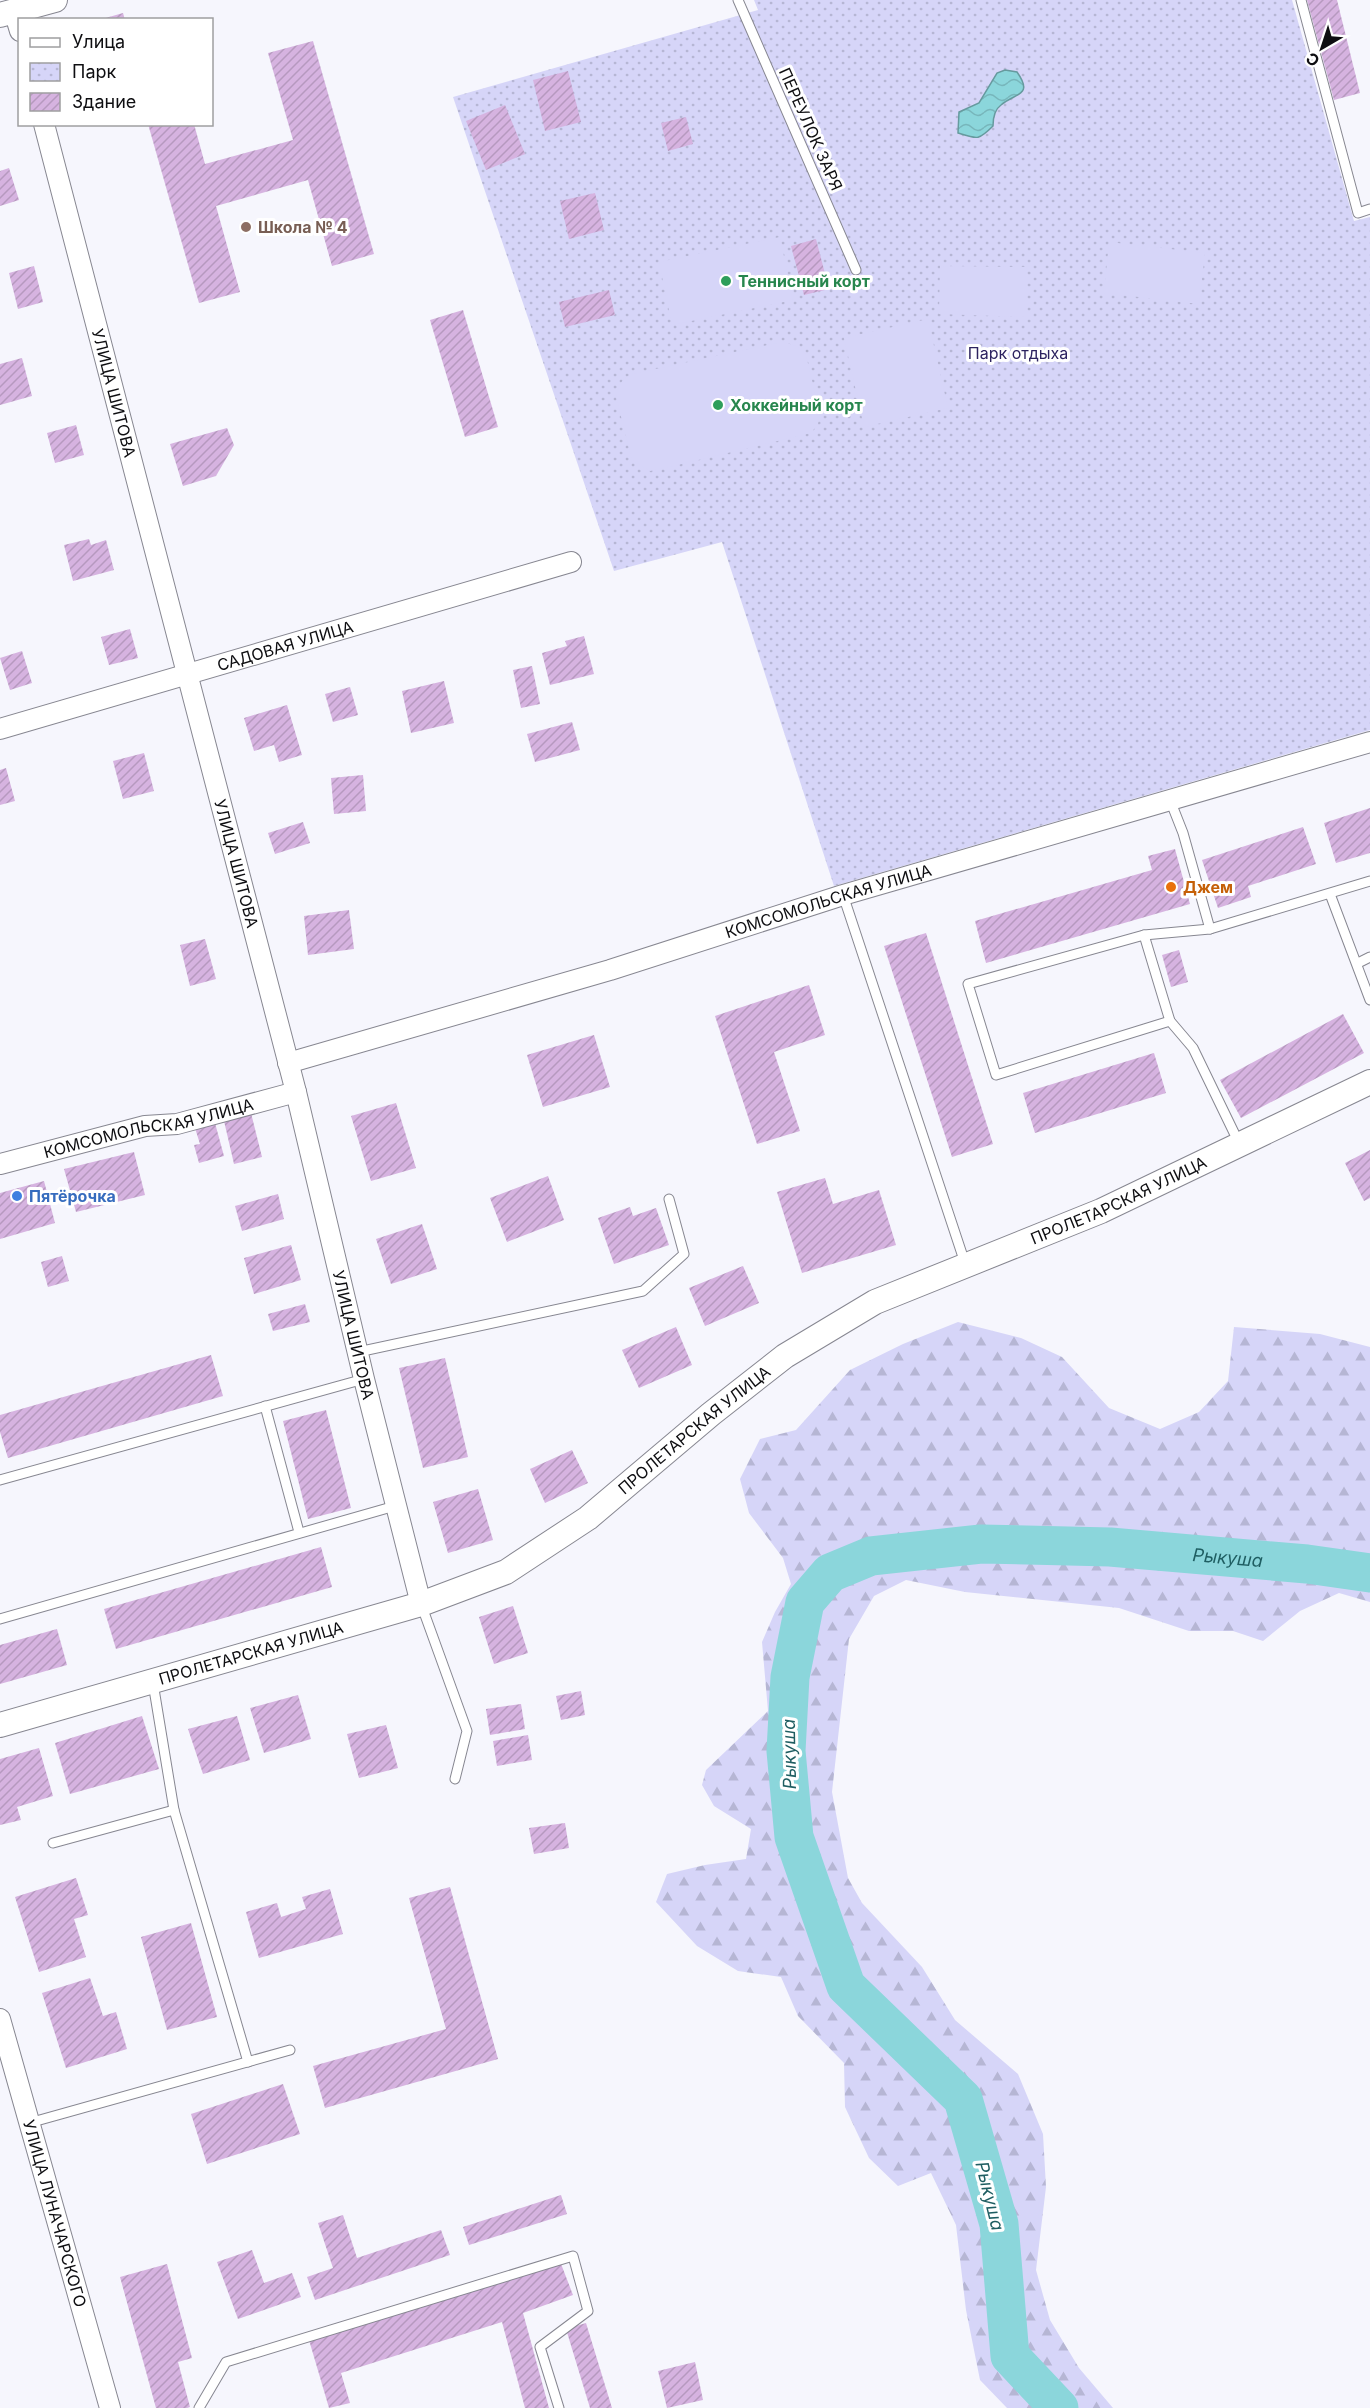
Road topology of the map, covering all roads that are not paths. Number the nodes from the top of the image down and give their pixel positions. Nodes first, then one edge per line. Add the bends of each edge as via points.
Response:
1 (56, 0) edge
2 (738, 0) edge
3 (1301, 0) edge
4 (11, 14) edge
5 (45, 126) edge
6 (1370, 210) edge
7 (856, 270) dead end
8 (571, 562) dead end
9 (188, 672) junction
10 (0, 729) edge
11 (1370, 742) edge
12 (1169, 799) junction
13 (1370, 881) edge
14 (1330, 894) junction
15 (843, 895) junction
16 (1210, 929) junction
17 (1144, 935) junction
18 (1370, 957) edge
19 (1358, 963) junction
20 (1370, 1000) edge
21 (1170, 1021) junction
22 (288, 1063) junction
23 (1370, 1082) edge
24 (296, 1092) junction
25 (1239, 1143) junction
26 (0, 1164) edge
27 (669, 1199) dead end
28 (966, 1267) junction
29 (358, 1352) junction
30 (364, 1379) junction
31 (265, 1406) junction
32 (0, 1480) edge
33 (395, 1506) junction
34 (299, 1532) junction
35 (421, 1604) junction
36 (0, 1618) edge
37 (152, 1681) junction
38 (0, 1725) edge
39 (455, 1779) dead end
40 (174, 1810) junction
41 (53, 1843) dead end
42 (0, 2019) edge
43 (290, 2050) dead end
44 (249, 2062) junction
45 (30, 2123) junction
46 (110, 2408) edge
47 (199, 2408) edge
48 (559, 2408) edge

1 - 4 street
2 - 7 lane, ПЕРЕУЛОК ЗАРЯ
3 - 6 lane via 1358,213
5 - 9 street, УЛИЦА ШИТОВА
8 - 9 street, САДОВАЯ УЛИЦА
9 - 10 street, САДОВАЯ УЛИЦА
9 - 22 street, УЛИЦА ШИТОВА
11 - 12 street, КОМСОМОЛЬСКАЯ УЛИЦА
12 - 15 street, КОМСОМОЛЬСКАЯ УЛИЦА
12 - 16 lane via 1184,833
13 - 14 lane
14 - 16 lane
14 - 19 lane
15 - 22 street, КОМСОМОЛЬСКАЯ УЛИЦА via 610,970
15 - 28 lane
16 - 17 lane
17 - 21 lane
17 - 21 lane via 968,984 996,1075
18 - 19 lane
19 - 20 lane
21 - 25 lane via 1193,1048
22 - 24 street, УЛИЦА ШИТОВА
23 - 25 street, ПРОЛЕТАРСКАЯ УЛИЦА
24 - 26 street, КОМСОМОЛЬСКАЯ УЛИЦА
24 - 29 street, УЛИЦА ШИТОВА
25 - 28 street, ПРОЛЕТАРСКАЯ УЛИЦА via 1101,1211
27 - 29 lane via 684,1254 643,1291
28 - 35 street, ПРОЛЕТАРСКАЯ УЛИЦА via 875,1302 831,1327 785,1356 720,1407 588,1518 506,1572
29 - 30 street, УЛИЦА ШИТОВА
30 - 31 lane
30 - 33 street, УЛИЦА ШИТОВА
31 - 32 lane
31 - 34 lane
33 - 34 lane
33 - 35 street, УЛИЦА ШИТОВА
34 - 36 lane
35 - 37 street, ПРОЛЕТАРСКАЯ УЛИЦА
35 - 39 lane via 467,1731
37 - 38 street, ПРОЛЕТАРСКАЯ УЛИЦА
37 - 40 lane
40 - 41 lane
40 - 44 lane
42 - 45 street, УЛИЦА ЛУНАЧАРСКОГО
43 - 44 lane
44 - 45 lane
45 - 46 street, УЛИЦА ЛУНАЧАРСКОГО
47 - 48 lane via 226,2362 573,2256 588,2311 540,2347

